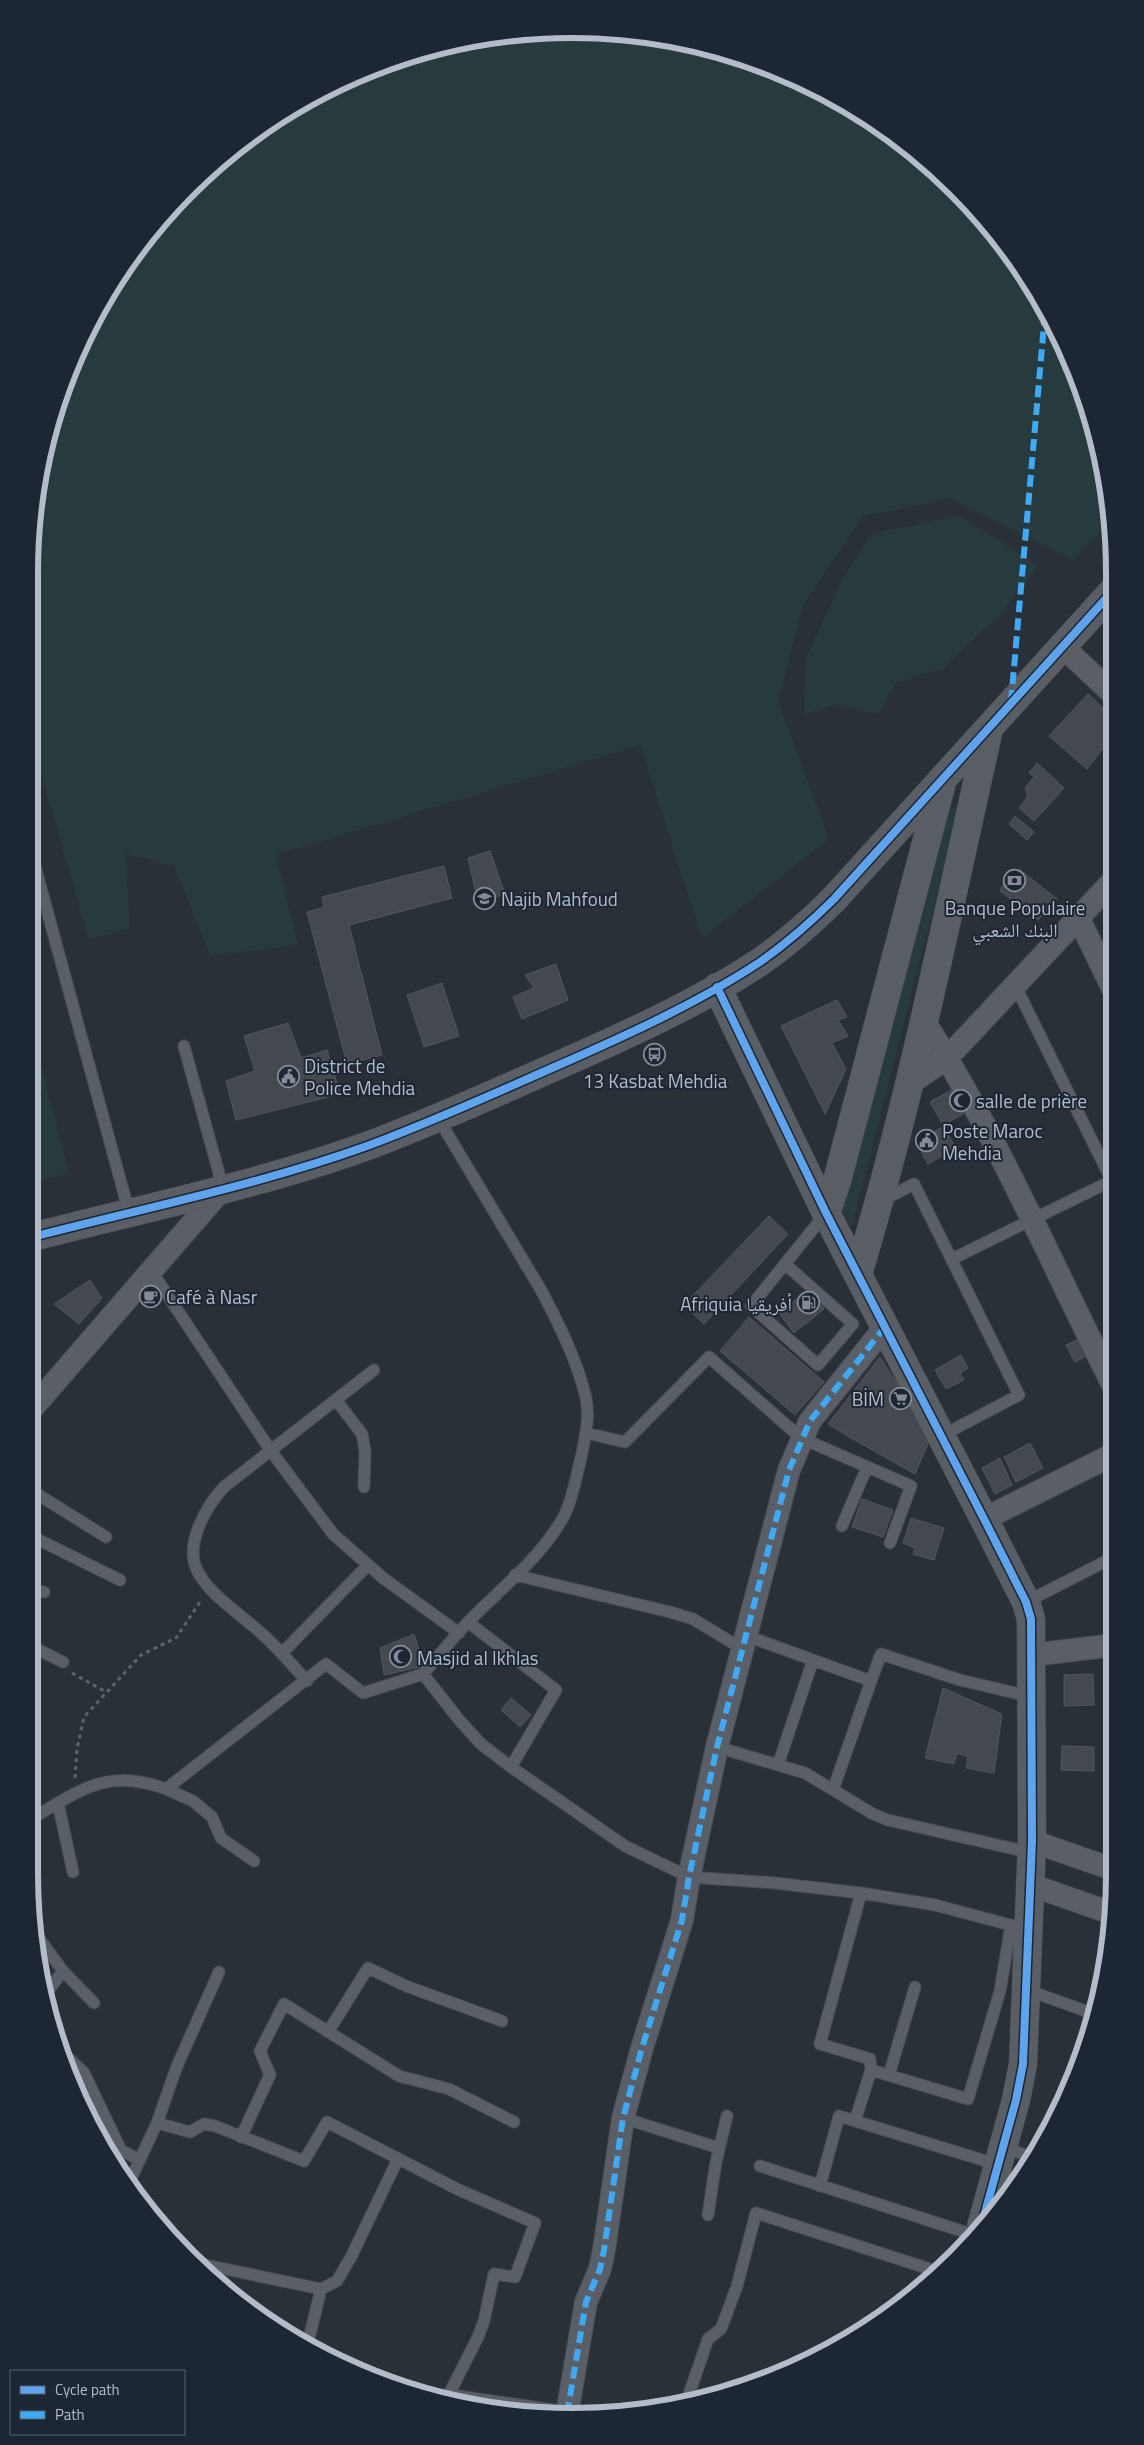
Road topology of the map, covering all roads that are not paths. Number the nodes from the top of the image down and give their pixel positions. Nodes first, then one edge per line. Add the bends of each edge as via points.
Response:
1 (1106, 598) edge
2 (1062, 646) junction
3 (1106, 687) edge
4 (989, 725) junction
5 (942, 782) junction
6 (38, 877) edge
7 (1106, 889) edge
8 (1079, 919) junction
9 (1106, 975) edge
10 (1015, 985) junction
11 (717, 987) junction
12 (924, 1021) junction
13 (184, 1046) dead end
14 (947, 1058) junction
15 (909, 1084) junction
16 (438, 1118) junction
17 (1106, 1169) edge
18 (1106, 1184) edge
19 (223, 1188) junction
20 (881, 1201) junction
21 (129, 1212) junction
22 (826, 1213) junction
23 (1032, 1218) junction
24 (38, 1236) edge
25 (952, 1259) junction
26 (785, 1264) junction
27 (152, 1272) junction
28 (858, 1274) junction
29 (870, 1321) junction
30 (1106, 1354) edge
31 (374, 1370) dead end
32 (336, 1400) junction
33 (38, 1402) edge
34 (586, 1434) junction
35 (941, 1436) junction
36 (801, 1438) junction
37 (271, 1450) junction
38 (1106, 1458) edge
39 (867, 1467) junction
40 (364, 1487) dead end
41 (38, 1495) edge
42 (984, 1519) junction
43 (842, 1526) dead end
44 (106, 1537) dead end
45 (38, 1539) edge
46 (890, 1543) dead end
47 (1106, 1561) edge
48 (368, 1565) junction
49 (515, 1575) junction
50 (120, 1580) dead end
51 (38, 1591) edge
52 (44, 1592) dead end
53 (1026, 1602) junction
54 (468, 1622) junction
55 (458, 1633) junction
56 (742, 1642) junction
57 (1106, 1646) edge
58 (38, 1650) edge
59 (282, 1653) junction
60 (1032, 1655) junction
61 (813, 1660) junction
62 (63, 1662) road end
63 (424, 1674) junction
64 (306, 1681) junction
65 (871, 1681) junction
66 (1032, 1697) junction
67 (717, 1747) junction
68 (778, 1765) junction
69 (511, 1767) junction
70 (166, 1789) junction
71 (832, 1790) junction
72 (58, 1803) junction
73 (38, 1815) edge
74 (1032, 1847) junction
75 (254, 1861) dead end
76 (1106, 1868) edge
77 (73, 1872) dead end
78 (689, 1877) junction
79 (1031, 1884) junction
80 (861, 1893) junction
81 (1105, 1911) edge
82 (1020, 1927) junction
83 (42, 1942) edge
84 (63, 1971) junction
85 (219, 1972) dead end
86 (50, 1987) edge
87 (915, 1987) dead end
88 (1027, 1990) junction
89 (94, 2004) dead end
90 (1088, 2012) edge
91 (502, 2021) dead end
92 (328, 2032) junction
93 (72, 2061) edge
94 (870, 2070) junction
95 (889, 2075) junction
96 (727, 2116) dead end
97 (623, 2118) junction
98 (855, 2121) junction
99 (514, 2122) dead end
100 (157, 2123) junction
101 (242, 2137) junction
102 (719, 2148) junction
103 (115, 2149) edge
104 (121, 2150) junction
105 (1001, 2156) junction
106 (1024, 2157) edge
107 (398, 2159) junction
108 (139, 2160) junction
109 (760, 2166) dead end
110 (132, 2176) edge
111 (820, 2186) junction
112 (986, 2211) edge
113 (708, 2215) dead end
114 (967, 2233) edge
115 (210, 2266) edge
116 (930, 2269) edge
117 (321, 2290) junction
118 (310, 2339) edge
119 (451, 2393) edge
120 (689, 2394) edge
121 (568, 2408) edge

1 - 2 street
2 - 3 street
2 - 4 street
4 - 5 street
4 - 12 street
5 - 11 street via 800,932 760,962
5 - 22 street
6 - 21 lane
7 - 8 street
8 - 9 street
8 - 10 street
10 - 14 street
10 - 17 lane
11 - 16 street via 612,1042
11 - 22 street
12 - 14 street
12 - 15 street
13 - 19 lane
14 - 15 street
14 - 23 street
15 - 20 street
16 - 19 street via 365,1146
16 - 34 lane via 541,1290 567,1343 586,1399
18 - 23 lane
19 - 21 street
19 - 27 street
20 - 25 lane via 914,1184
20 - 28 street
21 - 24 street
22 - 26 lane
22 - 28 street
23 - 25 lane
23 - 30 street
25 - 35 lane via 1019,1395
26 - 29 lane
26 - 29 lane via 751,1306 818,1365
27 - 33 street
27 - 37 lane
28 - 29 street
29 - 35 street
29 - 36 street
31 - 32 lane
32 - 37 lane
32 - 40 lane via 362,1434
34 - 36 lane via 625,1442 709,1357
34 - 49 lane via 565,1514 552,1535
35 - 42 street
36 - 39 lane
36 - 56 street via 789,1470
37 - 48 lane via 333,1534
37 - 59 lane via 212,1500 196,1542 195,1568 210,1587
38 - 42 street
39 - 43 lane
39 - 46 lane via 911,1486
41 - 44 lane
42 - 53 street
45 - 50 lane
47 - 53 lane
48 - 55 lane
48 - 59 lane
49 - 54 lane
49 - 56 lane via 678,1614
51 - 52 lane
53 - 60 street via 1031,1619
54 - 55 lane
54 - 69 lane via 556,1690
55 - 63 lane
56 - 61 lane
56 - 67 street
57 - 60 street
58 - 62 lane
59 - 64 lane
60 - 66 street
61 - 65 lane
61 - 68 lane
63 - 64 lane via 363,1693 326,1664
63 - 69 lane via 481,1744
64 - 70 lane
65 - 66 lane via 881,1654 960,1680
65 - 71 lane
66 - 74 street
67 - 68 lane
67 - 78 street
68 - 71 lane via 805,1773
69 - 78 lane via 625,1846
70 - 72 lane via 128,1779 95,1785
70 - 75 lane via 193,1801 212,1817 221,1838
71 - 74 lane via 888,1820
72 - 73 lane
72 - 77 lane
74 - 76 street
74 - 79 street
78 - 80 lane
78 - 97 street via 682,1920
79 - 81 street
79 - 82 street
80 - 82 lane via 935,1906
80 - 94 lane via 820,2044 870,2059
82 - 88 street
82 - 95 lane via 968,2099
83 - 84 lane
84 - 86 lane
84 - 89 lane
85 - 100 lane via 177,2066
87 - 95 lane
88 - 90 lane
88 - 105 street via 1023,2064
91 - 92 lane via 406,1986 368,1968
92 - 99 lane via 399,2076 450,2089
92 - 101 lane via 284,2004 260,2051 270,2075
93 - 104 lane via 84,2073
94 - 95 lane
94 - 98 lane
96 - 102 lane
97 - 102 lane
97 - 121 street via 604,2250 586,2302
98 - 105 lane
98 - 111 lane via 839,2116
100 - 101 lane via 190,2132 204,2124
100 - 108 lane
101 - 107 lane via 304,2161 327,2122
102 - 113 lane
103 - 104 lane
104 - 108 lane
105 - 106 lane
105 - 112 street
107 - 117 lane via 352,2257 337,2281
107 - 119 lane via 535,2223 514,2277 494,2274 484,2321
108 - 110 lane
109 - 111 lane
111 - 114 lane
115 - 117 lane
116 - 120 lane via 756,2213 737,2286 721,2329 708,2339
117 - 118 lane

